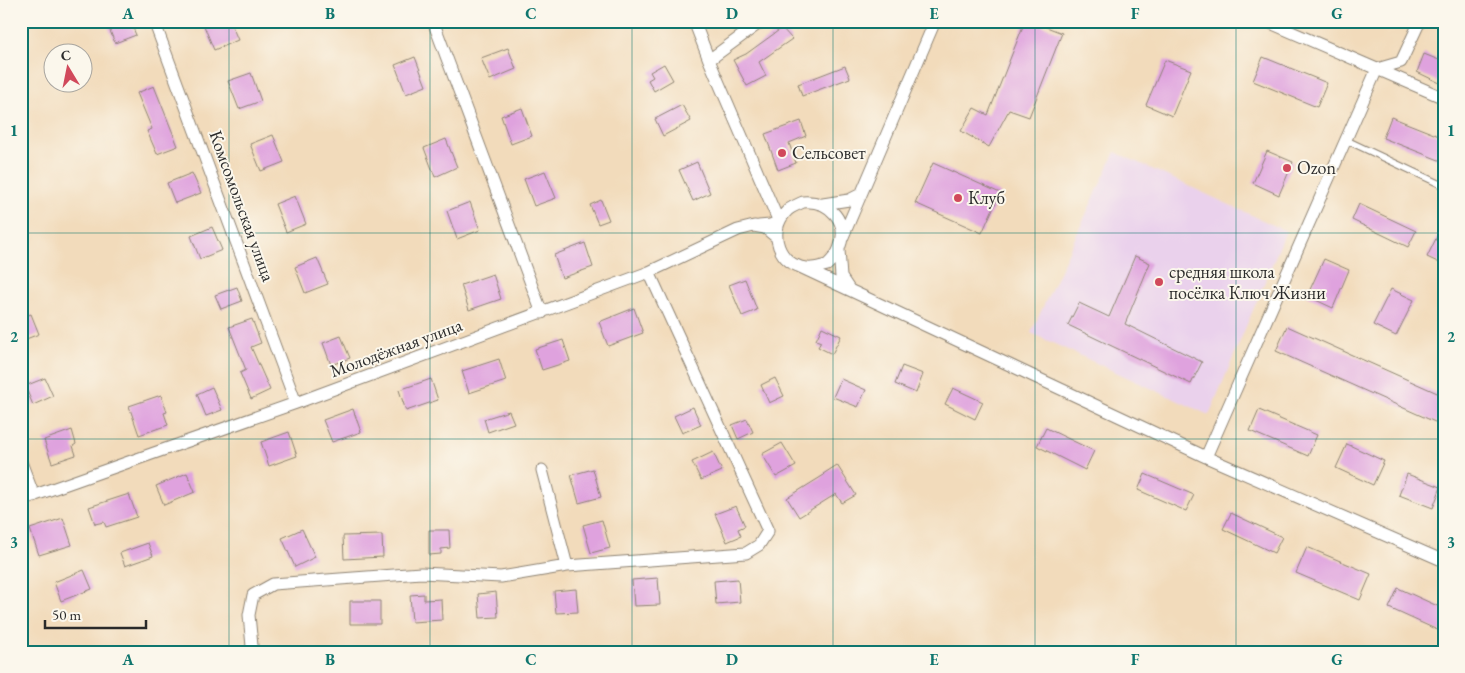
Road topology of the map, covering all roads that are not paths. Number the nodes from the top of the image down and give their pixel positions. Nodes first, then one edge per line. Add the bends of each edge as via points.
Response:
1 (154, 21) edge
2 (433, 21) edge
3 (694, 21) edge
4 (762, 21) edge
5 (935, 21) edge
6 (1266, 21) edge
7 (1420, 21) edge
8 (709, 60) junction
9 (1377, 69) junction
10 (1444, 98) edge
11 (1346, 140) junction
12 (1444, 186) edge
13 (861, 194) junction
14 (823, 204) junction
15 (779, 222) junction
16 (754, 226) junction
17 (776, 237) junction
18 (841, 244) junction
19 (796, 265) junction
20 (649, 272) junction
21 (850, 291) junction
22 (542, 313) junction
23 (296, 403) junction
24 (1206, 457) junction
25 (21, 462) edge
26 (542, 470) dead end
27 (34, 496) junction
28 (21, 500) edge
29 (1444, 561) edge
30 (567, 566) junction
31 (249, 652) edge

1 - 23 street, Комсомольская улица
2 - 22 street
3 - 8 street
4 - 8 street
5 - 13 street
6 - 9 street
7 - 9 street via 1401,62
8 - 15 street
9 - 10 street
9 - 11 street
11 - 12 lane
11 - 24 street
13 - 14 street via 849,200
13 - 18 street
14 - 15 street via 803,202 786,211
14 - 18 street via 840,220
15 - 16 street, Молодёжная улица
15 - 17 street
16 - 17 street via 765,228
16 - 20 street, Молодёжная улица via 738,230
17 - 19 street via 782,253
18 - 19 street via 827,265 808,268
18 - 21 street via 841,277
19 - 21 street
20 - 22 street, Молодёжная улица
20 - 30 street via 768,531 759,545 746,553
21 - 24 street
22 - 23 street, Молодёжная улица
23 - 27 street, Молодёжная улица
24 - 29 street
25 - 27 street
26 - 30 street
27 - 28 street, Молодёжная улица
30 - 31 street via 501,577 421,573 273,584 253,595 250,615 252,646

